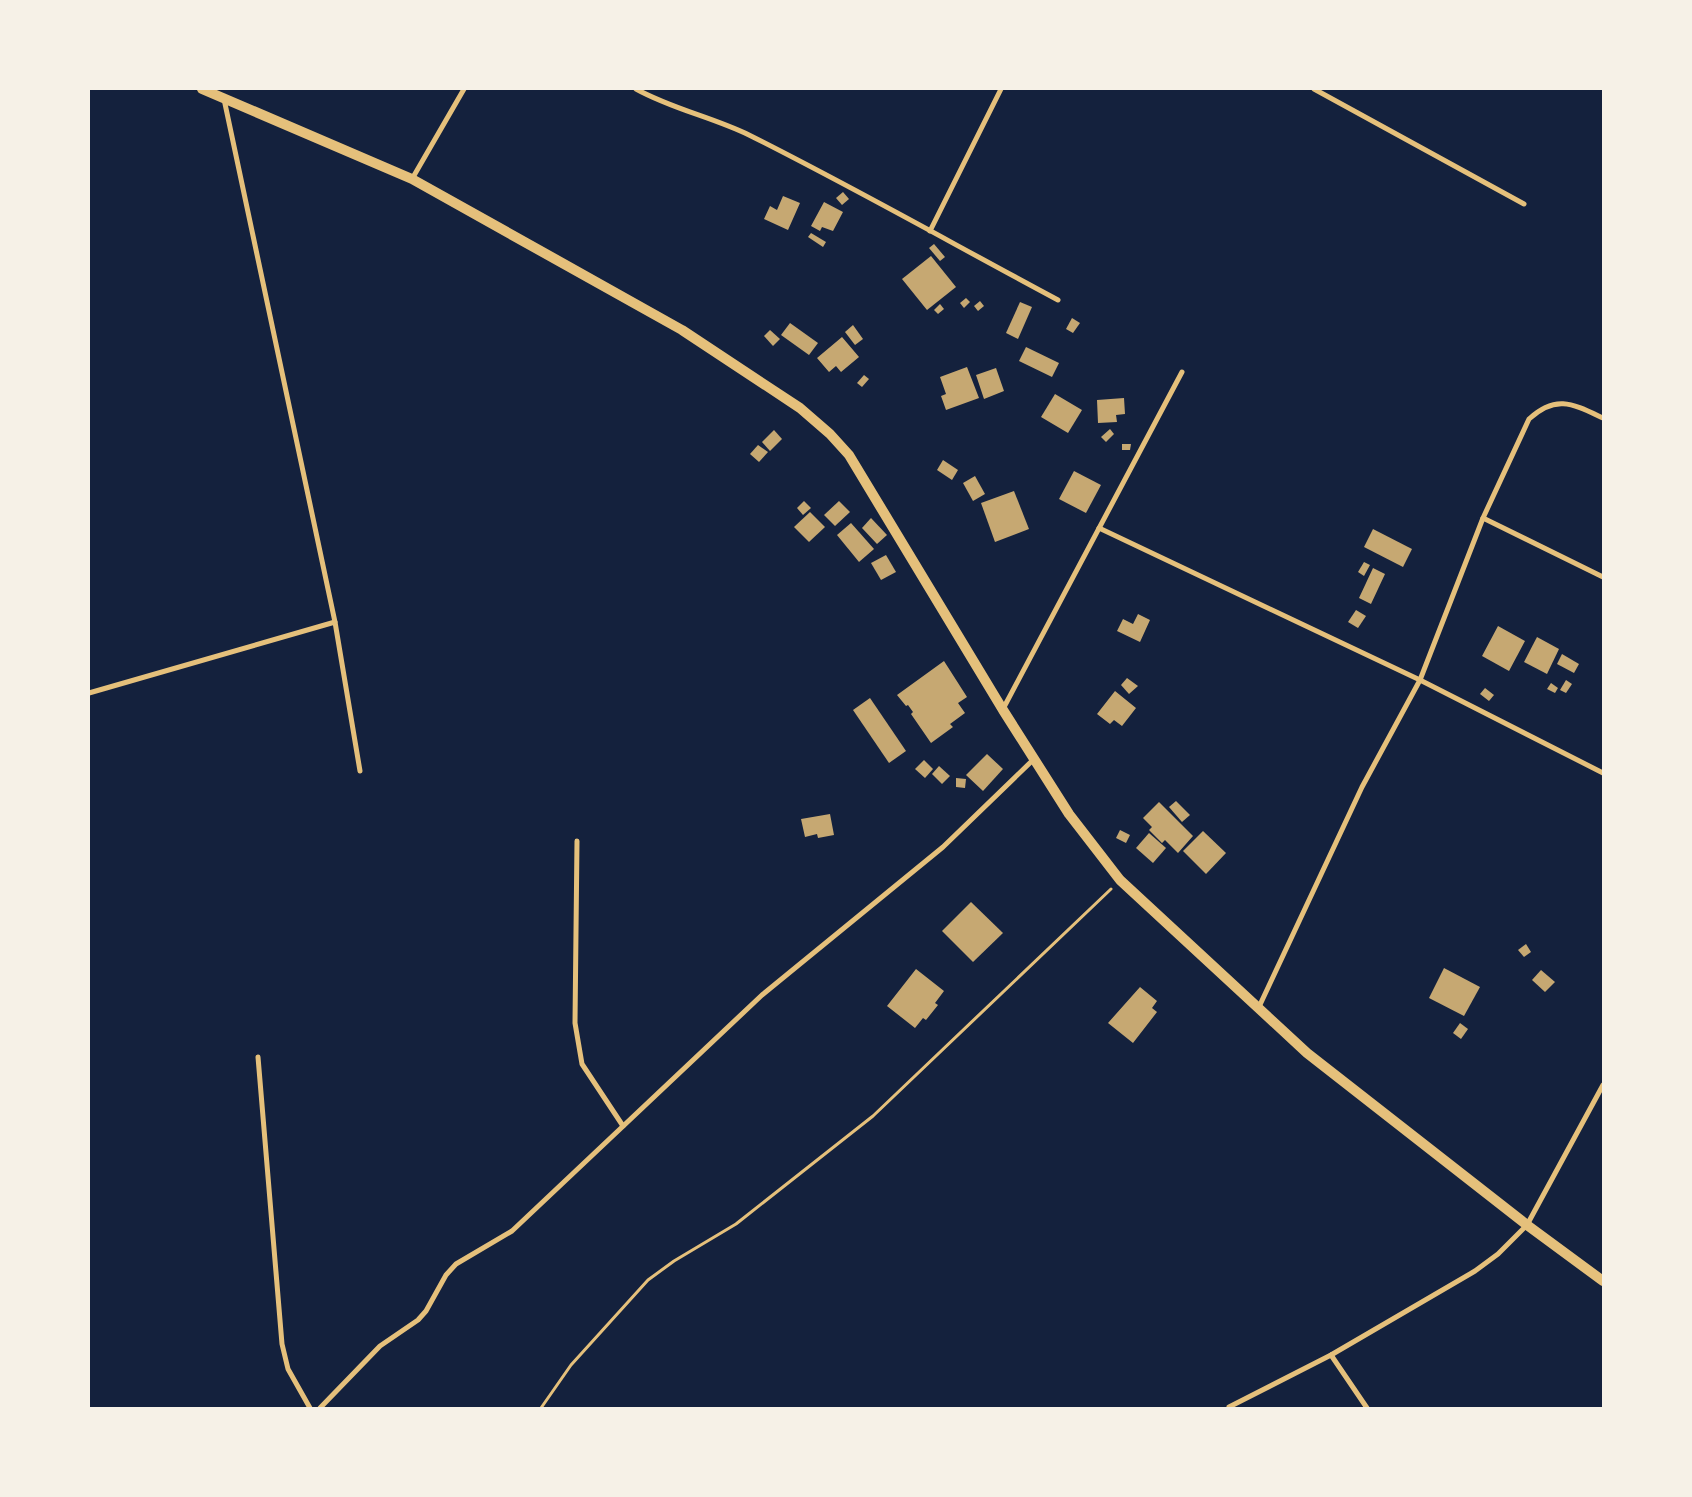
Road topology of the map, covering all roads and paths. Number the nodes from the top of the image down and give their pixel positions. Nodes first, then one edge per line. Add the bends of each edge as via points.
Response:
1 (202, 89) edge
2 (464, 89) edge
3 (636, 89) edge
4 (1001, 89) edge
5 (1314, 89) edge
6 (224, 99) junction
7 (412, 178) junction
8 (1524, 204) dead end
9 (930, 231) junction
10 (1058, 300) dead end
11 (1182, 372) dead end
12 (1603, 418) edge
13 (1483, 518) junction
14 (1099, 528) junction
15 (1603, 577) edge
16 (335, 622) junction
17 (1420, 680) junction
18 (89, 693) edge
19 (1003, 710) junction
20 (1035, 758) junction
21 (360, 771) dead end
22 (1603, 773) edge
23 (578, 841) dead end
24 (1120, 880) junction
25 (1258, 1009) junction
26 (258, 1057) dead end
27 (1603, 1085) edge
28 (623, 1126) junction
29 (1527, 1225) junction
30 (1603, 1281) edge
31 (1331, 1355) junction
32 (1229, 1407) dead end
33 (310, 1408) edge
34 (320, 1408) edge
35 (541, 1408) edge
36 (1366, 1408) edge

1 - 6 main road
2 - 7 street
3 - 9 street via 675,108 745,133
4 - 9 street
5 - 8 street
6 - 7 main road
6 - 16 street
7 - 19 main road via 682,330 800,408 830,434 864,478
9 - 10 street
11 - 14 street
12 - 13 street via 1575,405 1556,403 1542,407 1528,419
13 - 15 street
13 - 17 street
14 - 17 street
14 - 19 street
16 - 18 street
16 - 21 street
17 - 22 street
17 - 25 street via 1362,787
19 - 20 main road
20 - 24 main road via 1069,814
20 - 28 street via 944,847 762,994
23 - 28 street via 574,1023 577,1045 582,1064
24 - 25 main road
24 - 35 path via 873,1116 736,1224 648,1280 571,1365
25 - 29 main road via 1307,1053
26 - 33 street via 282,1344 288,1369
27 - 29 street
28 - 34 street via 512,1231 456,1264 418,1320 380,1346
29 - 30 main road
29 - 31 street via 1498,1254 1475,1271
31 - 32 street
31 - 36 street

